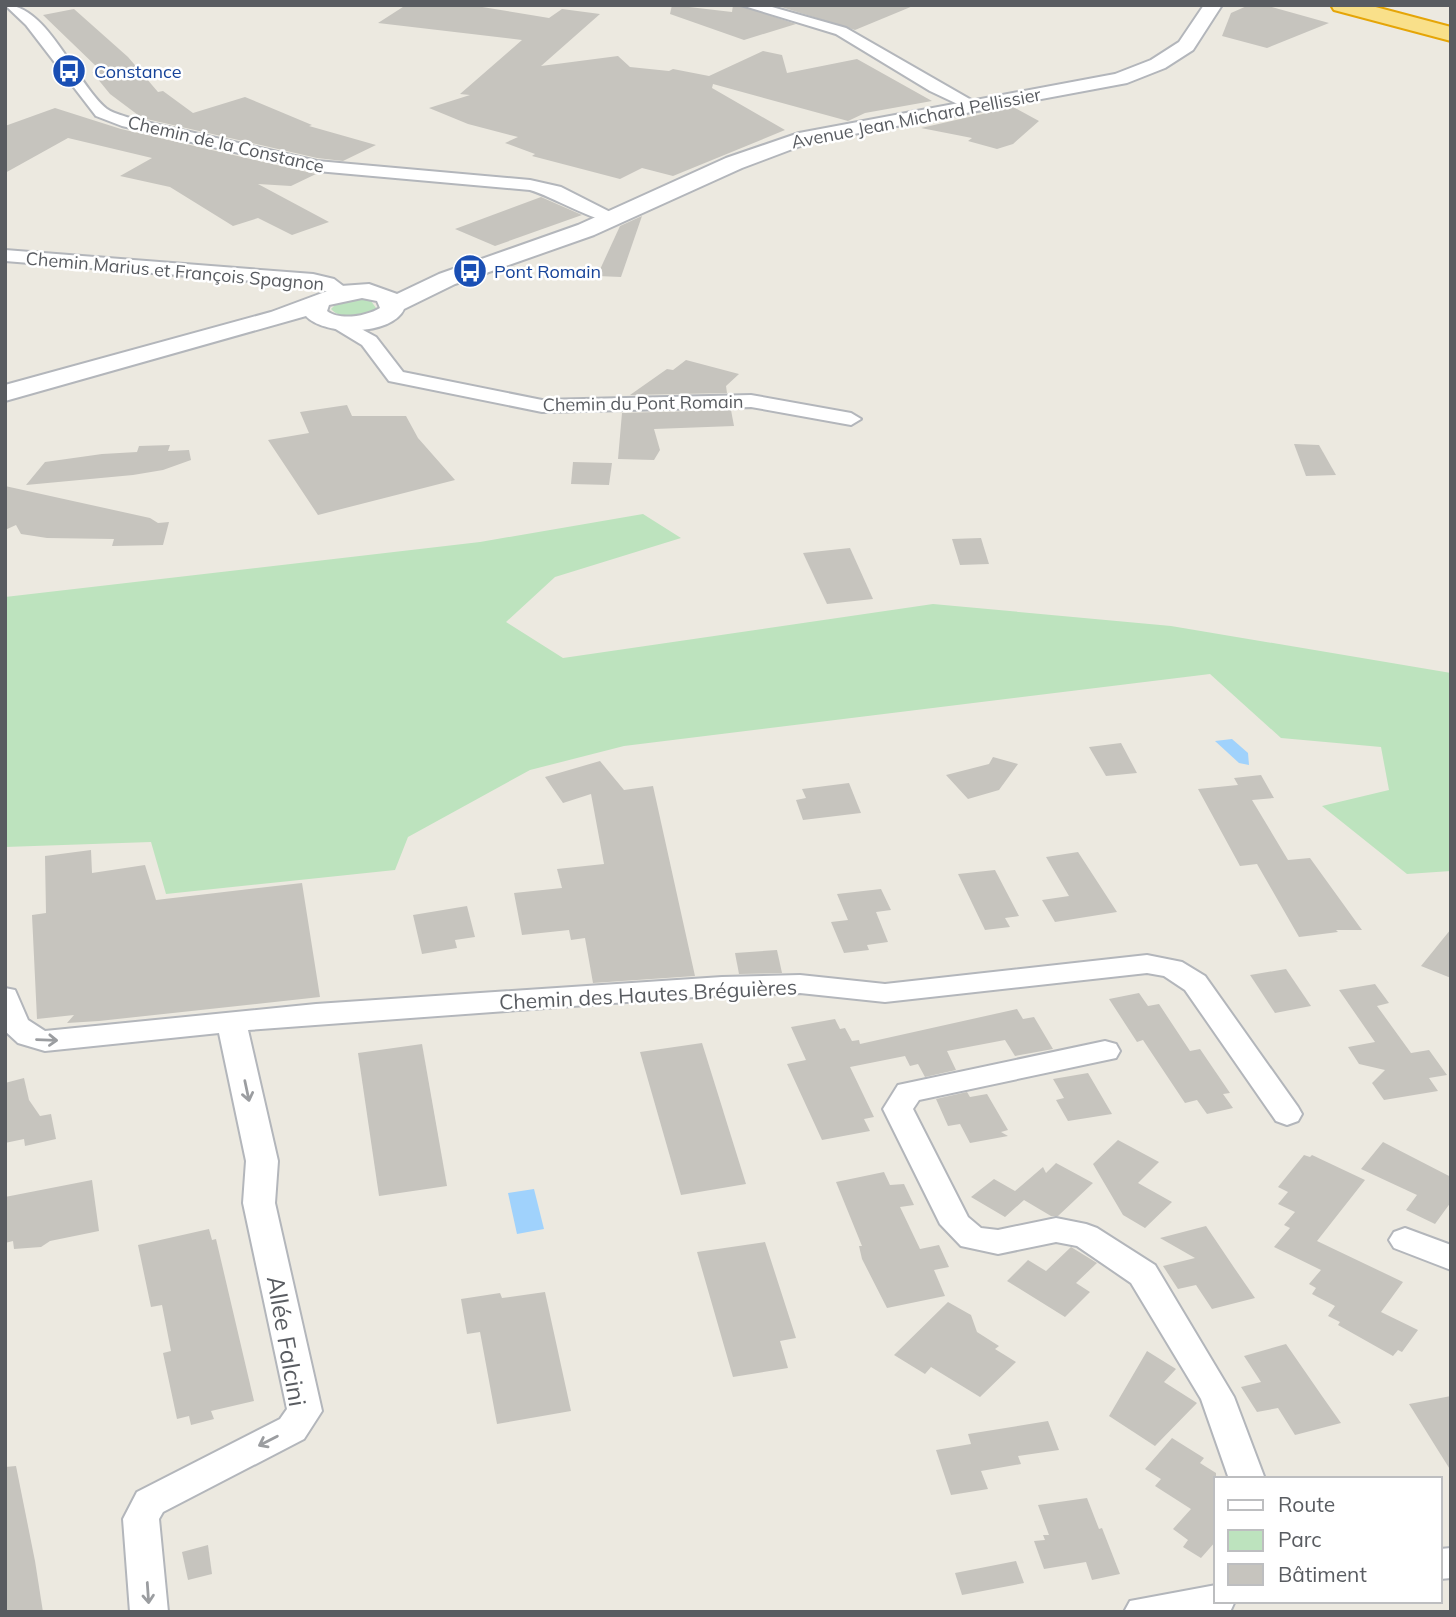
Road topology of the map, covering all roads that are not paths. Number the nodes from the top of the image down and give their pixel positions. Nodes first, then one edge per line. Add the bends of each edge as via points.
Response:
1 (10, 5) edge
2 (748, 5) edge
3 (1213, 5) edge
4 (1342, 5) edge
5 (1393, 5) edge
6 (1451, 21) edge
7 (1451, 34) edge
8 (972, 106) junction
9 (613, 218) junction
10 (5, 255) edge
11 (447, 279) junction
12 (342, 292) junction
13 (373, 292) junction
14 (393, 305) junction
15 (330, 317) junction
16 (370, 332) junction
17 (5, 393) edge
18 (851, 419) dead end
19 (5, 997) edge
20 (232, 1025) junction
21 (1105, 1051) dead end
22 (1287, 1114) dead end
23 (1405, 1240) dead end
24 (1451, 1258) edge
25 (1246, 1477) edge
26 (1214, 1601) edge
27 (149, 1612) edge
28 (1143, 1612) edge

1 - 9 street, Chemin de la Constance via 31,22 102,113 128,123 317,166 530,185 555,191
2 - 8 street via 841,31
3 - 8 street, Avenue Jean Michard Pellissier via 1186,46 1142,71
4 - 7 highway
5 - 6 highway
8 - 9 street, Avenue Jean Michard Pellissier via 841,129 771,148
9 - 11 street, Avenue Jean Michard Pellissier
10 - 12 street, Chemin Marius et François Spagnon via 313,280
11 - 13 street, Avenue Jean Michard Pellissier
11 - 14 street, Avenue Jean Michard Pellissier
12 - 13 street, Avenue Jean Michard Pellissier
12 - 15 street
13 - 14 street
14 - 16 street, Avenue Jean Michard Pellissier
15 - 16 street
15 - 17 street via 190,340
16 - 18 street, Chemin du Pont Romain via 396,377 541,406 751,401
19 -> 20 street, Chemin des Hautes Bréguières via 9,1017 21,1031 31,1039 45,1041
20 - 22 street, Chemin des Hautes Bréguières via 316,1014 722,986 800,984 885,993 1147,964 1172,968 1195,983
20 -> 27 street, Allée Falcini via 262,1161 259,1203 305,1411 292,1429 150,1502 141,1519
21 - 25 street via 909,1092 898,1109 956,1224 972,1238 998,1242 1056,1230 1086,1236 1143,1273 1217,1397
23 - 24 street
26 - 28 street

